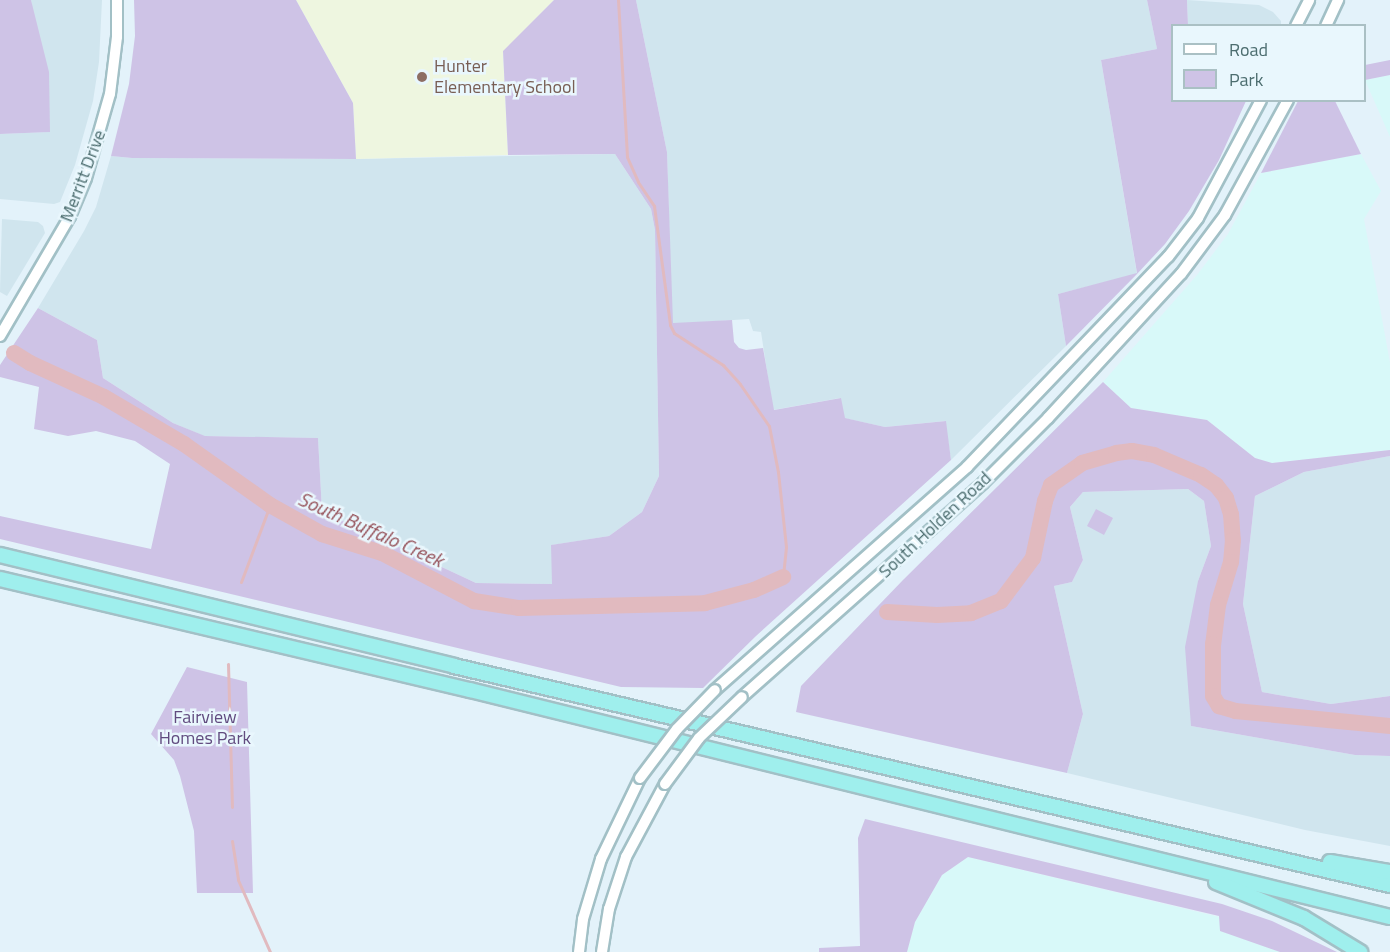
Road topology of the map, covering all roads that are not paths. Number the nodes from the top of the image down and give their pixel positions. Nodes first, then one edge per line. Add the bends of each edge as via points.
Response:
1 (117, 0) edge
2 (1309, 0) edge
3 (1338, 0) edge
4 (1297, 24) edge
5 (1327, 24) edge
6 (1260, 102) edge
7 (1287, 102) edge
8 (0, 336) edge
9 (0, 555) edge
10 (0, 579) edge
11 (1179, 836) junction
12 (1170, 864) junction
13 (1390, 872) edge
14 (1390, 885) edge
15 (1390, 917) edge
16 (579, 952) edge
17 (602, 952) edge
18 (1360, 952) edge

1 - 8 main road, Merritt Drive via 110,94 89,169 70,216
2 - 4 main road
3 - 5 main road
6 - 16 main road, South Holden Road, bridge via 1198,218 1168,257 968,467 715,690 677,729 640,778 601,859 583,920
7 - 17 main road, South Holden Road, bridge via 1225,215 1181,274 1048,418 983,483 699,738 665,784 626,858 609,909
9 - 11 highway
10 - 12 highway via 470,690
11 - 13 highway
11 - 14 highway
12 - 15 highway
12 - 18 highway via 1304,918

